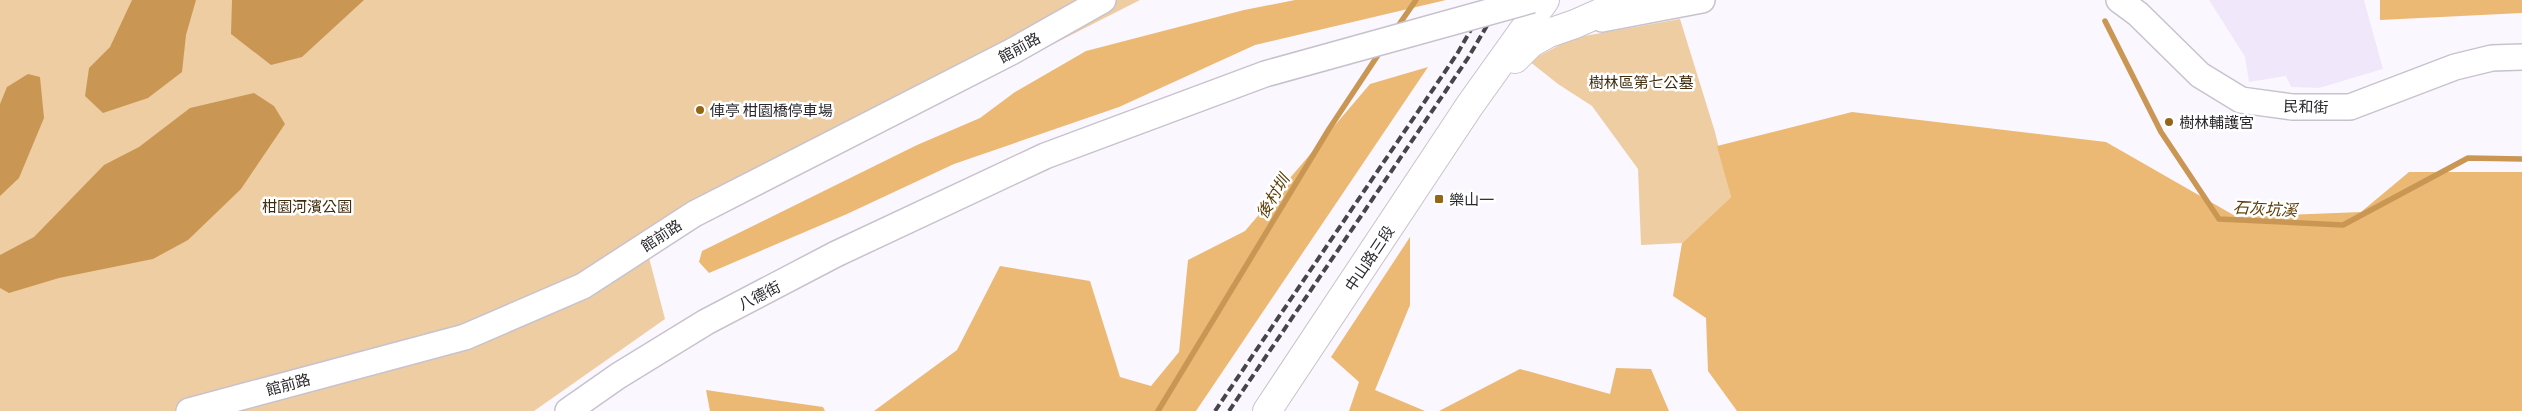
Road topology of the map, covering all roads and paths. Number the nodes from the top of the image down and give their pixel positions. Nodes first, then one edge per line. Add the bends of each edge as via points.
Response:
1 (1103, 0) edge
2 (1532, 0) edge
3 (1545, 0) edge
4 (1629, 0) edge
5 (1702, 0) edge
6 (2119, 0) edge
7 (1575, 24) junction
8 (2522, 58) edge
9 (1470, 105) junction
10 (682, 337) junction
11 (196, 410) edge
12 (568, 411) edge
13 (582, 411) edge
14 (1267, 411) edge

1 - 11 street, 館前路 via 1011,52 694,214 583,286 465,338
2 - 10 street, 八德街, bridge via 1265,74 1045,156 836,254
3 - 9 main road, 中山路三段
4 - 7 main road, 中山路三段
5 - 7 street
6 - 8 street, 民和街 via 2138,14 2200,75 2241,100 2292,106 2350,106 2455,67 2492,58
7 - 9 main road, 中山路三段 via 1531,43
9 - 14 main road, 中山路三段
10 - 12 street, 八德街
10 - 13 street, 八德街

